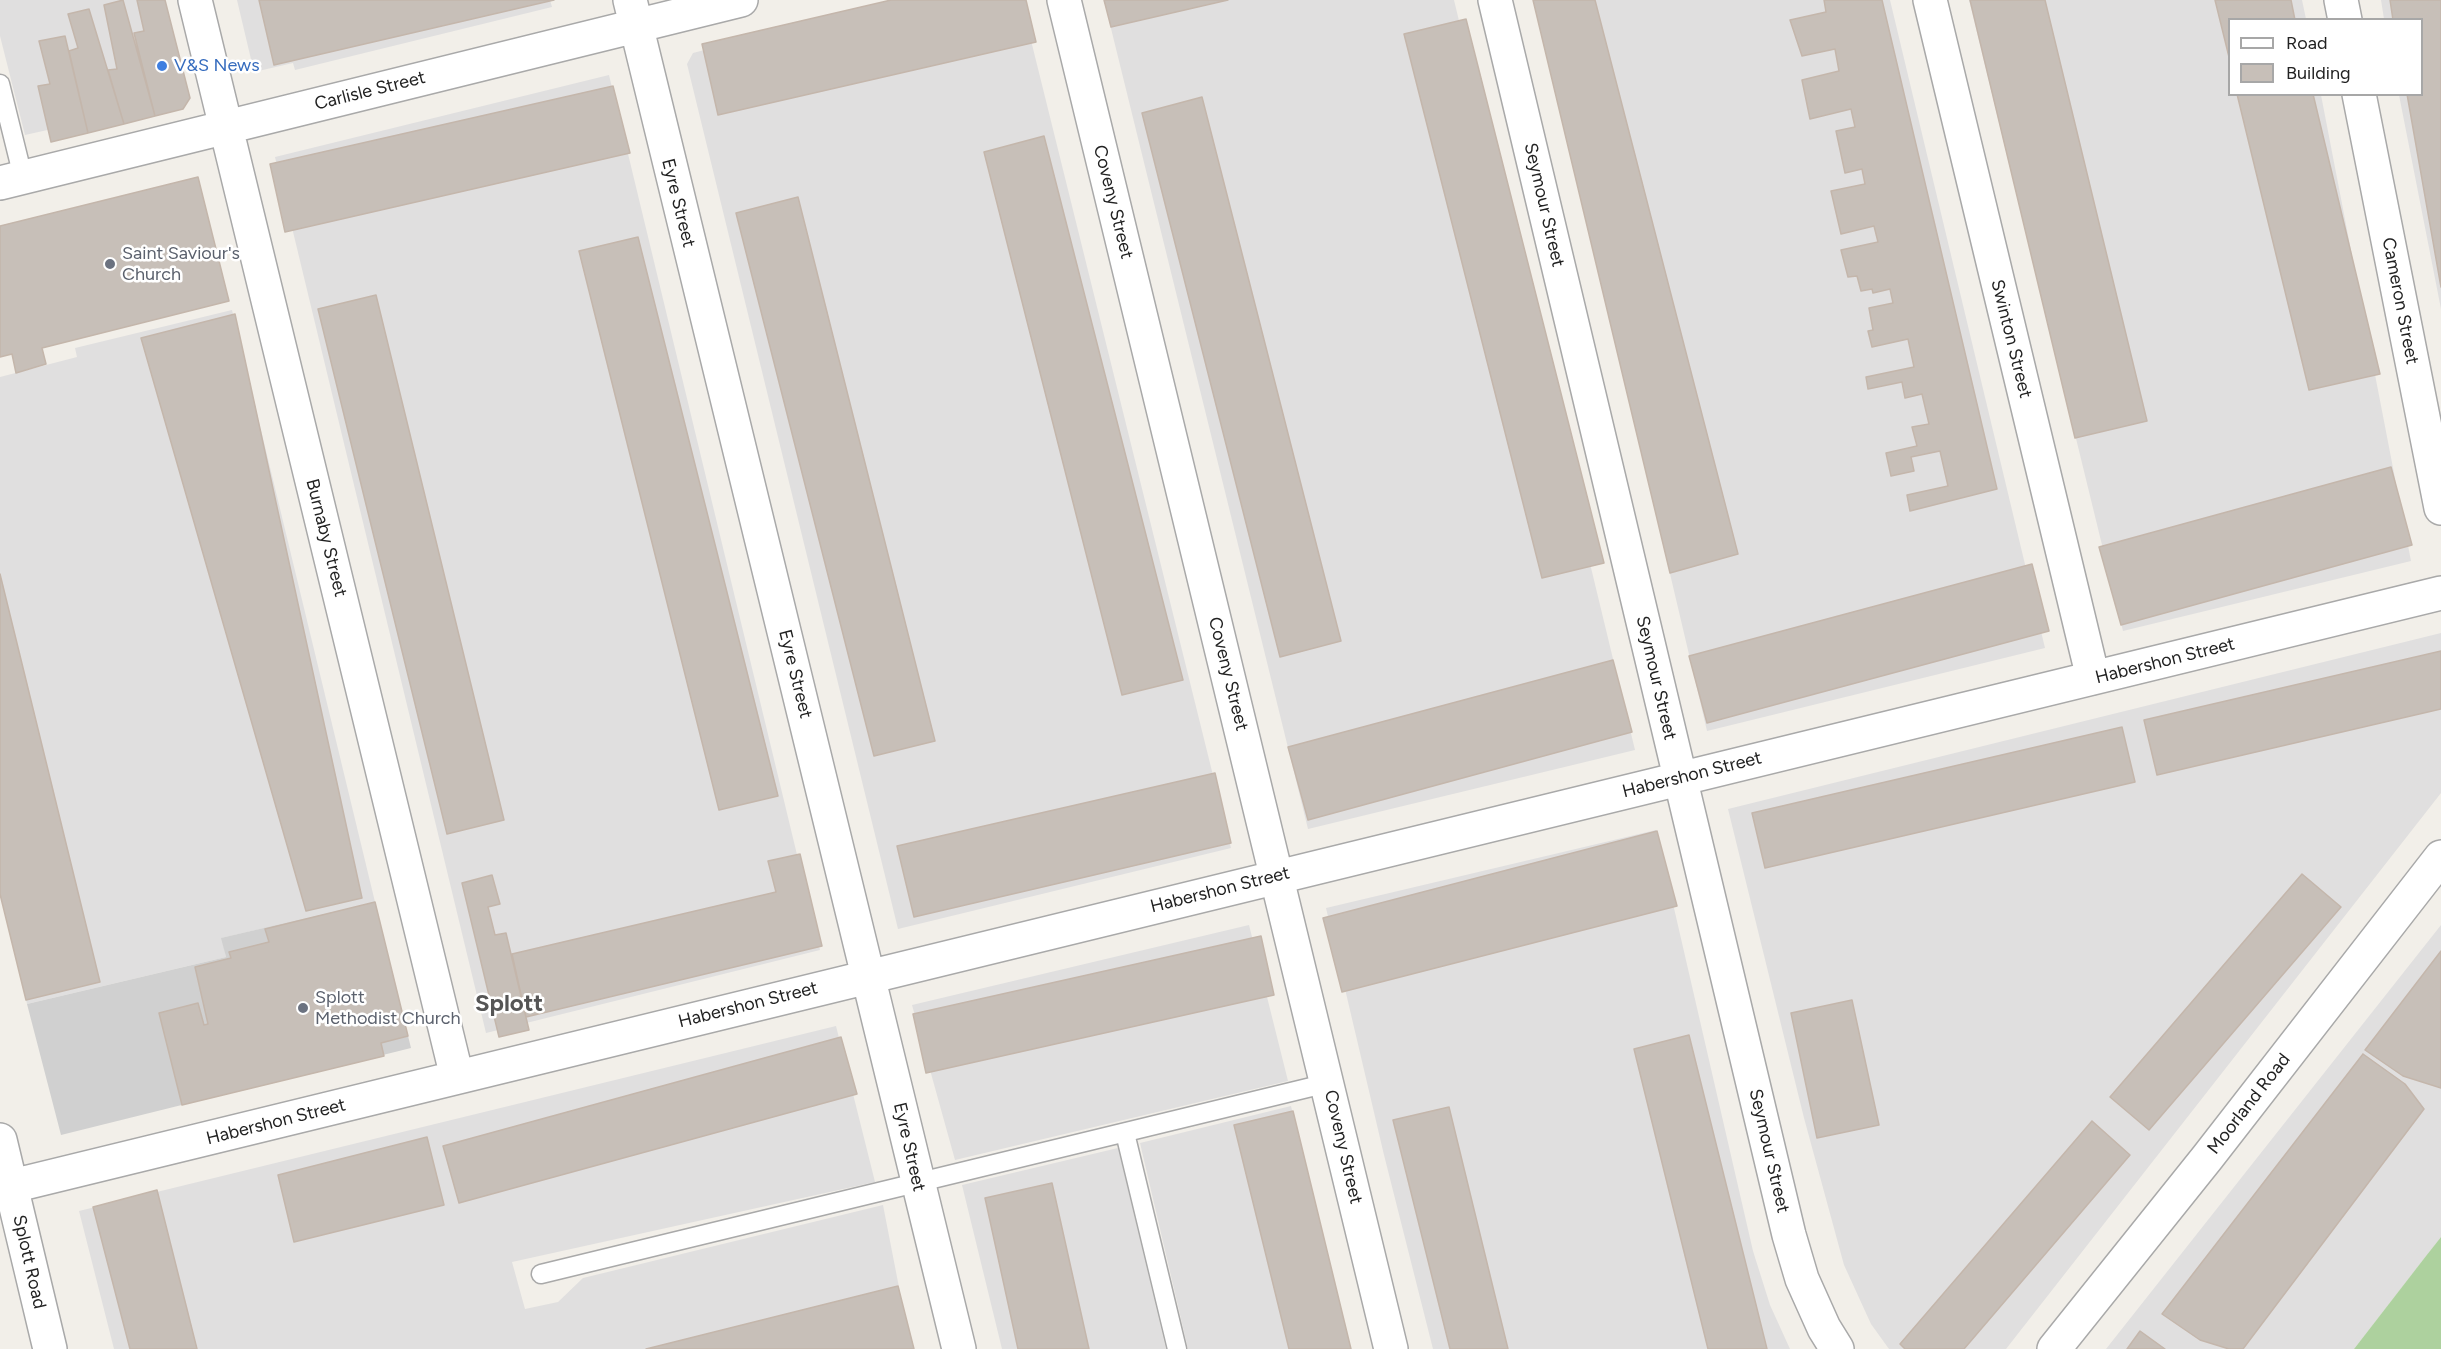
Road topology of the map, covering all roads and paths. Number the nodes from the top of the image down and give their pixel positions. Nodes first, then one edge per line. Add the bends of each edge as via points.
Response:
1 (195, 0) edge
2 (741, 0) edge
3 (1064, 0) edge
4 (1495, 0) edge
5 (1930, 0) edge
6 (2341, 0) edge
7 (632, 13) edge
8 (2345, 18) edge
9 (0, 84) edge
10 (2360, 96) edge
11 (226, 126) junction
12 (12, 180) edge
13 (2441, 508) edge
14 (2441, 593) edge
15 (2093, 678) junction
16 (1679, 778) junction
17 (2441, 857) edge
18 (1277, 876) junction
19 (868, 976) junction
20 (457, 1077) junction
21 (1328, 1083) junction
22 (1125, 1133) junction
23 (0, 1140) edge
24 (917, 1182) junction
25 (6, 1188) edge
26 (542, 1274) dead end
27 (50, 1349) edge
28 (959, 1349) edge
29 (1177, 1349) edge
30 (1391, 1349) edge
31 (1837, 1349) edge
32 (2054, 1349) edge

1 - 11 street, Burnaby Street
2 - 7 street, Carlisle Street
3 - 18 street, Coveny Street
4 - 16 street, Seymour Street
5 - 15 street, Swinton Street
6 - 8 street
7 - 11 street, Carlisle Street
7 - 19 street, Eyre Street
9 - 12 lane
10 - 13 street, Cameron Street
11 - 12 street, Carlisle Street
11 - 20 street, Burnaby Street
14 - 15 street, Habershon Street
15 - 16 street, Habershon Street
16 - 18 street, Habershon Street
16 - 31 street, Seymour Street via 1789,1235 1802,1279
17 - 32 street, Moorland Road
18 - 19 street, Habershon Street
18 - 21 street, Coveny Street
19 - 20 street, Habershon Street
19 - 24 street, Eyre Street
20 - 25 street, Habershon Street
21 - 22 lane
21 - 30 street, Coveny Street
22 - 24 lane
22 - 29 lane
23 - 25 street, Splott Road
24 - 26 lane
24 - 28 street, Eyre Street
25 - 27 street, Splott Road

